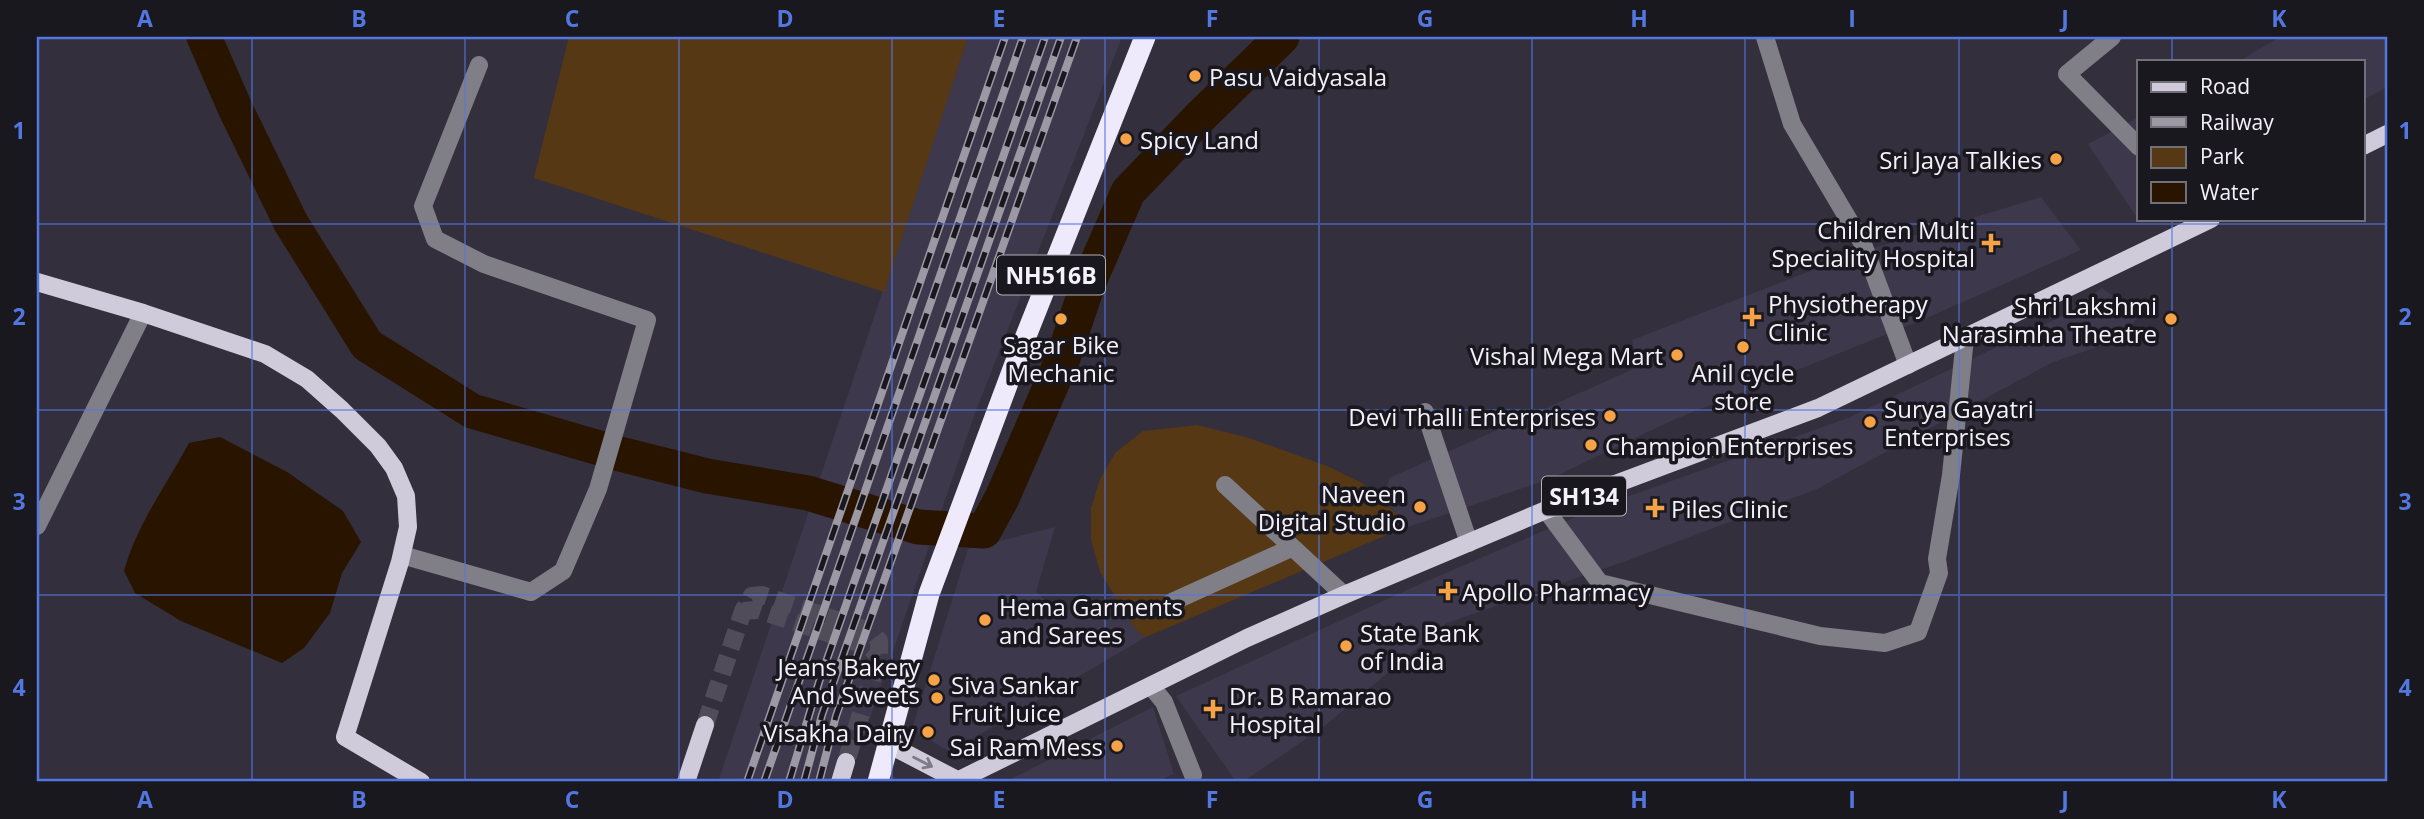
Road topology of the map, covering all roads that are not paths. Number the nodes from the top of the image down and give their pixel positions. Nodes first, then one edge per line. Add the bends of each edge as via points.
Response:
1 (1145, 37) edge
2 (1765, 37) edge
3 (2112, 37) edge
4 (479, 65) dead end
5 (2387, 134) edge
6 (2137, 145) edge
7 (2364, 146) edge
8 (2209, 220) edge
9 (37, 282) edge
10 (143, 313) junction
11 (1965, 338) junction
12 (1908, 365) junction
13 (1425, 412) dead end
14 (1225, 485) dead end
15 (1546, 510) junction
16 (37, 526) edge
17 (1469, 542) junction
18 (1291, 548) junction
19 (402, 555) junction
20 (1344, 595) junction
21 (1172, 602) dead end
22 (1152, 686) junction
23 (705, 724) tunnel mouth
24 (888, 744) junction
25 (846, 762) tunnel mouth
26 (1193, 775) dead end
27 (957, 781) edge
28 (421, 782) edge
29 (686, 782) edge
30 (840, 782) edge
31 (878, 782) edge

1 - 24 highway, NH516B via 958,514 929,594
2 - 12 street via 1792,124 1863,244
3 - 6 street via 2067,74
4 - 19 street via 423,205 435,239 484,264 647,320 598,489 563,571 531,592
5 - 7 main road
8 - 11 main road, SH134
9 - 10 main road
10 - 16 street
10 - 19 main road via 265,354 307,379 342,410 378,446 406,496 408,527
11 - 12 main road, SH134
11 - 15 street via 1937,559 1939,573 1918,632 1885,643 1820,636 1600,583
12 - 15 main road, SH134 via 1818,408
13 - 17 street
14 - 18 street
15 - 17 main road, SH134
17 - 20 main road, SH134
18 - 20 street
18 - 21 street
19 - 28 main road via 345,737
20 - 22 main road, SH134
22 - 26 street via 1164,702
22 - 27 main road, SH134
23 - 29 main road
24 -> 27 main road, SH134
24 - 31 highway, NH516B
25 - 30 main road

